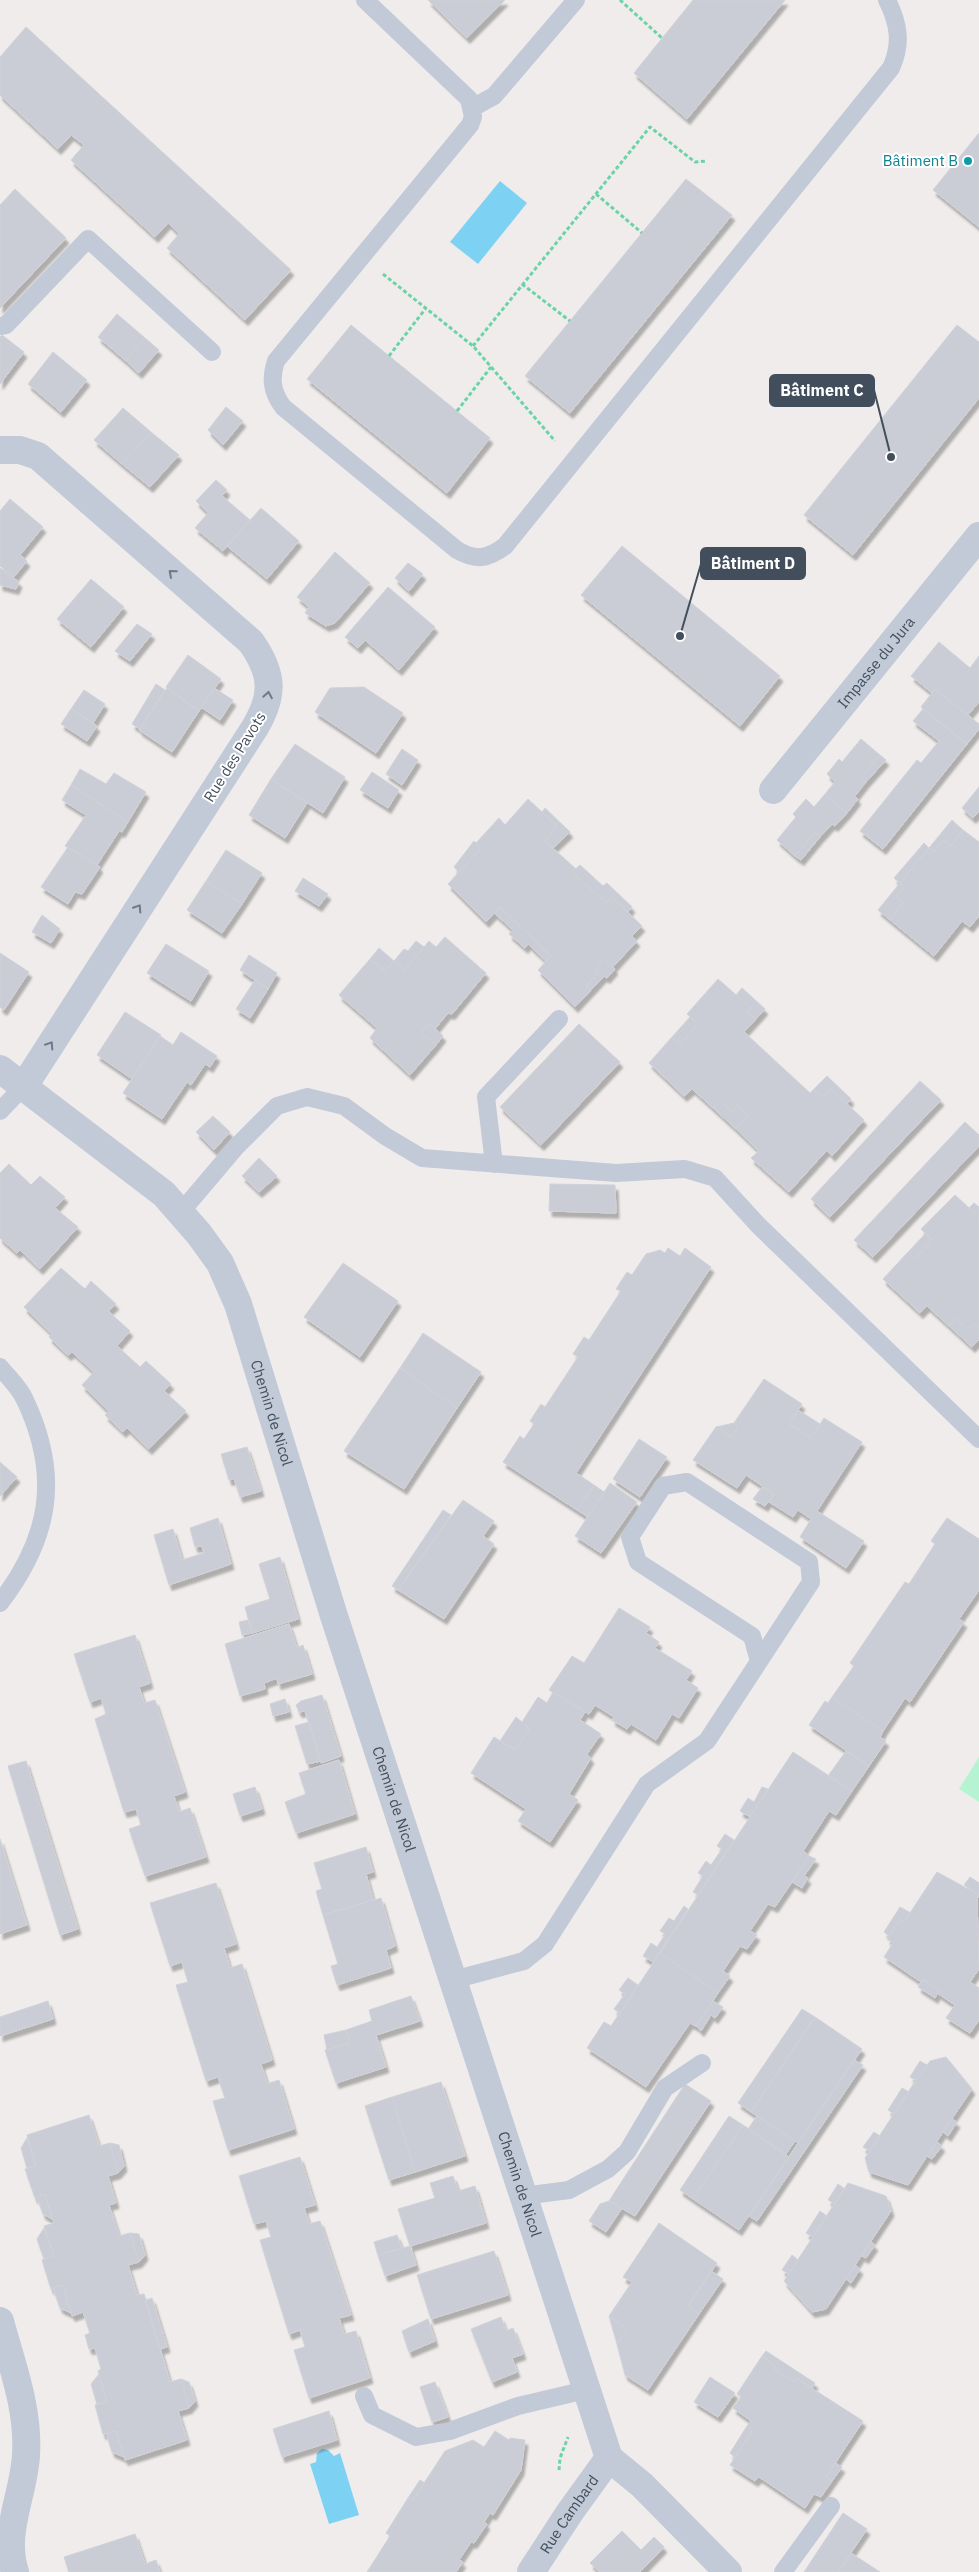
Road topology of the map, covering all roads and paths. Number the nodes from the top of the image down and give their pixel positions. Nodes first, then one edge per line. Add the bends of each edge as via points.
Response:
1 (365, 0) edge
2 (576, 0) edge
3 (620, 0) edge
4 (887, 0) edge
5 (662, 38) dead end
6 (472, 108) junction
7 (707, 161) dead end
8 (596, 194) junction
9 (642, 232) dead end
10 (362, 257) junction
11 (522, 284) junction
12 (426, 308) junction
13 (570, 321) dead end
14 (0, 326) edge
15 (473, 346) junction
16 (212, 352) dead end
17 (389, 356) dead end
18 (491, 367) junction
19 (457, 411) dead end
20 (0, 450) edge
21 (573, 462) junction
22 (979, 536) edge
23 (773, 790) dead end
24 (559, 1019) dead end
25 (0, 1069) edge
26 (24, 1086) junction
27 (0, 1111) edge
28 (494, 1164) junction
29 (181, 1212) junction
30 (0, 1367) edge
31 (979, 1439) edge
32 (0, 1603) edge
33 (759, 1661) junction
34 (453, 1980) junction
35 (702, 2063) dead end
36 (523, 2196) junction
37 (0, 2321) edge
38 (576, 2392) junction
39 (364, 2396) dead end
40 (609, 2458) junction
41 (559, 2476) dead end
42 (831, 2506) dead end
43 (15, 2572) edge
44 (531, 2572) edge
45 (728, 2572) edge
46 (783, 2572) edge

1 - 6 lane via 469,99
2 - 6 lane via 494,96
3 - 5 path
4 - 21 lane via 899,38 898,53 891,68
6 - 10 lane via 470,125
7 - 8 path via 695,162 650,127
8 - 9 path
8 - 11 path
10 - 12 path
10 - 21 lane via 276,361 273,384 275,395 283,407 470,558 495,554 505,546
11 - 13 path
11 - 15 path
12 - 15 path
12 - 17 path
14 - 16 lane via 6,325 88,239
15 - 18 path
18 - 19 path
18 - 21 path
26 -> 20 street, Rue des Pavots via 254,729 263,714 270,686 262,657 251,642 185,584 38,456 20,450
22 - 23 street, Impasse du Jura
24 - 28 lane via 486,1097
25 - 26 street, Chemin de Nicol
26 - 27 lane
26 - 29 street, Chemin de Nicol via 150,1182
28 - 29 lane via 422,1158 344,1106 308,1097 277,1106 236,1147
28 - 31 lane via 616,1173 685,1170 715,1178 758,1225
29 - 34 street, Chemin de Nicol via 220,1263 238,1304 334,1616
30 - 32 lane via 25,1399 43,1449 47,1492 40,1535 20,1576
33 - 33 lane via 811,1582 809,1562 687,1482 663,1486 630,1537 638,1562 752,1636
33 - 34 lane via 706,1741 647,1784 545,1944 524,1961
34 - 36 street, Chemin de Nicol
35 - 36 lane via 665,2088 627,2152 608,2169 569,2190
36 - 38 street, Chemin de Nicol
37 - 43 street via 25,2412 26,2457 12,2526
38 - 39 lane via 518,2406 450,2431 416,2437 372,2415
38 - 40 street, Chemin de Nicol
38 - 41 path via 560,2458
40 - 44 street, Rue Cambard
40 - 45 street via 642,2485
42 - 46 lane

